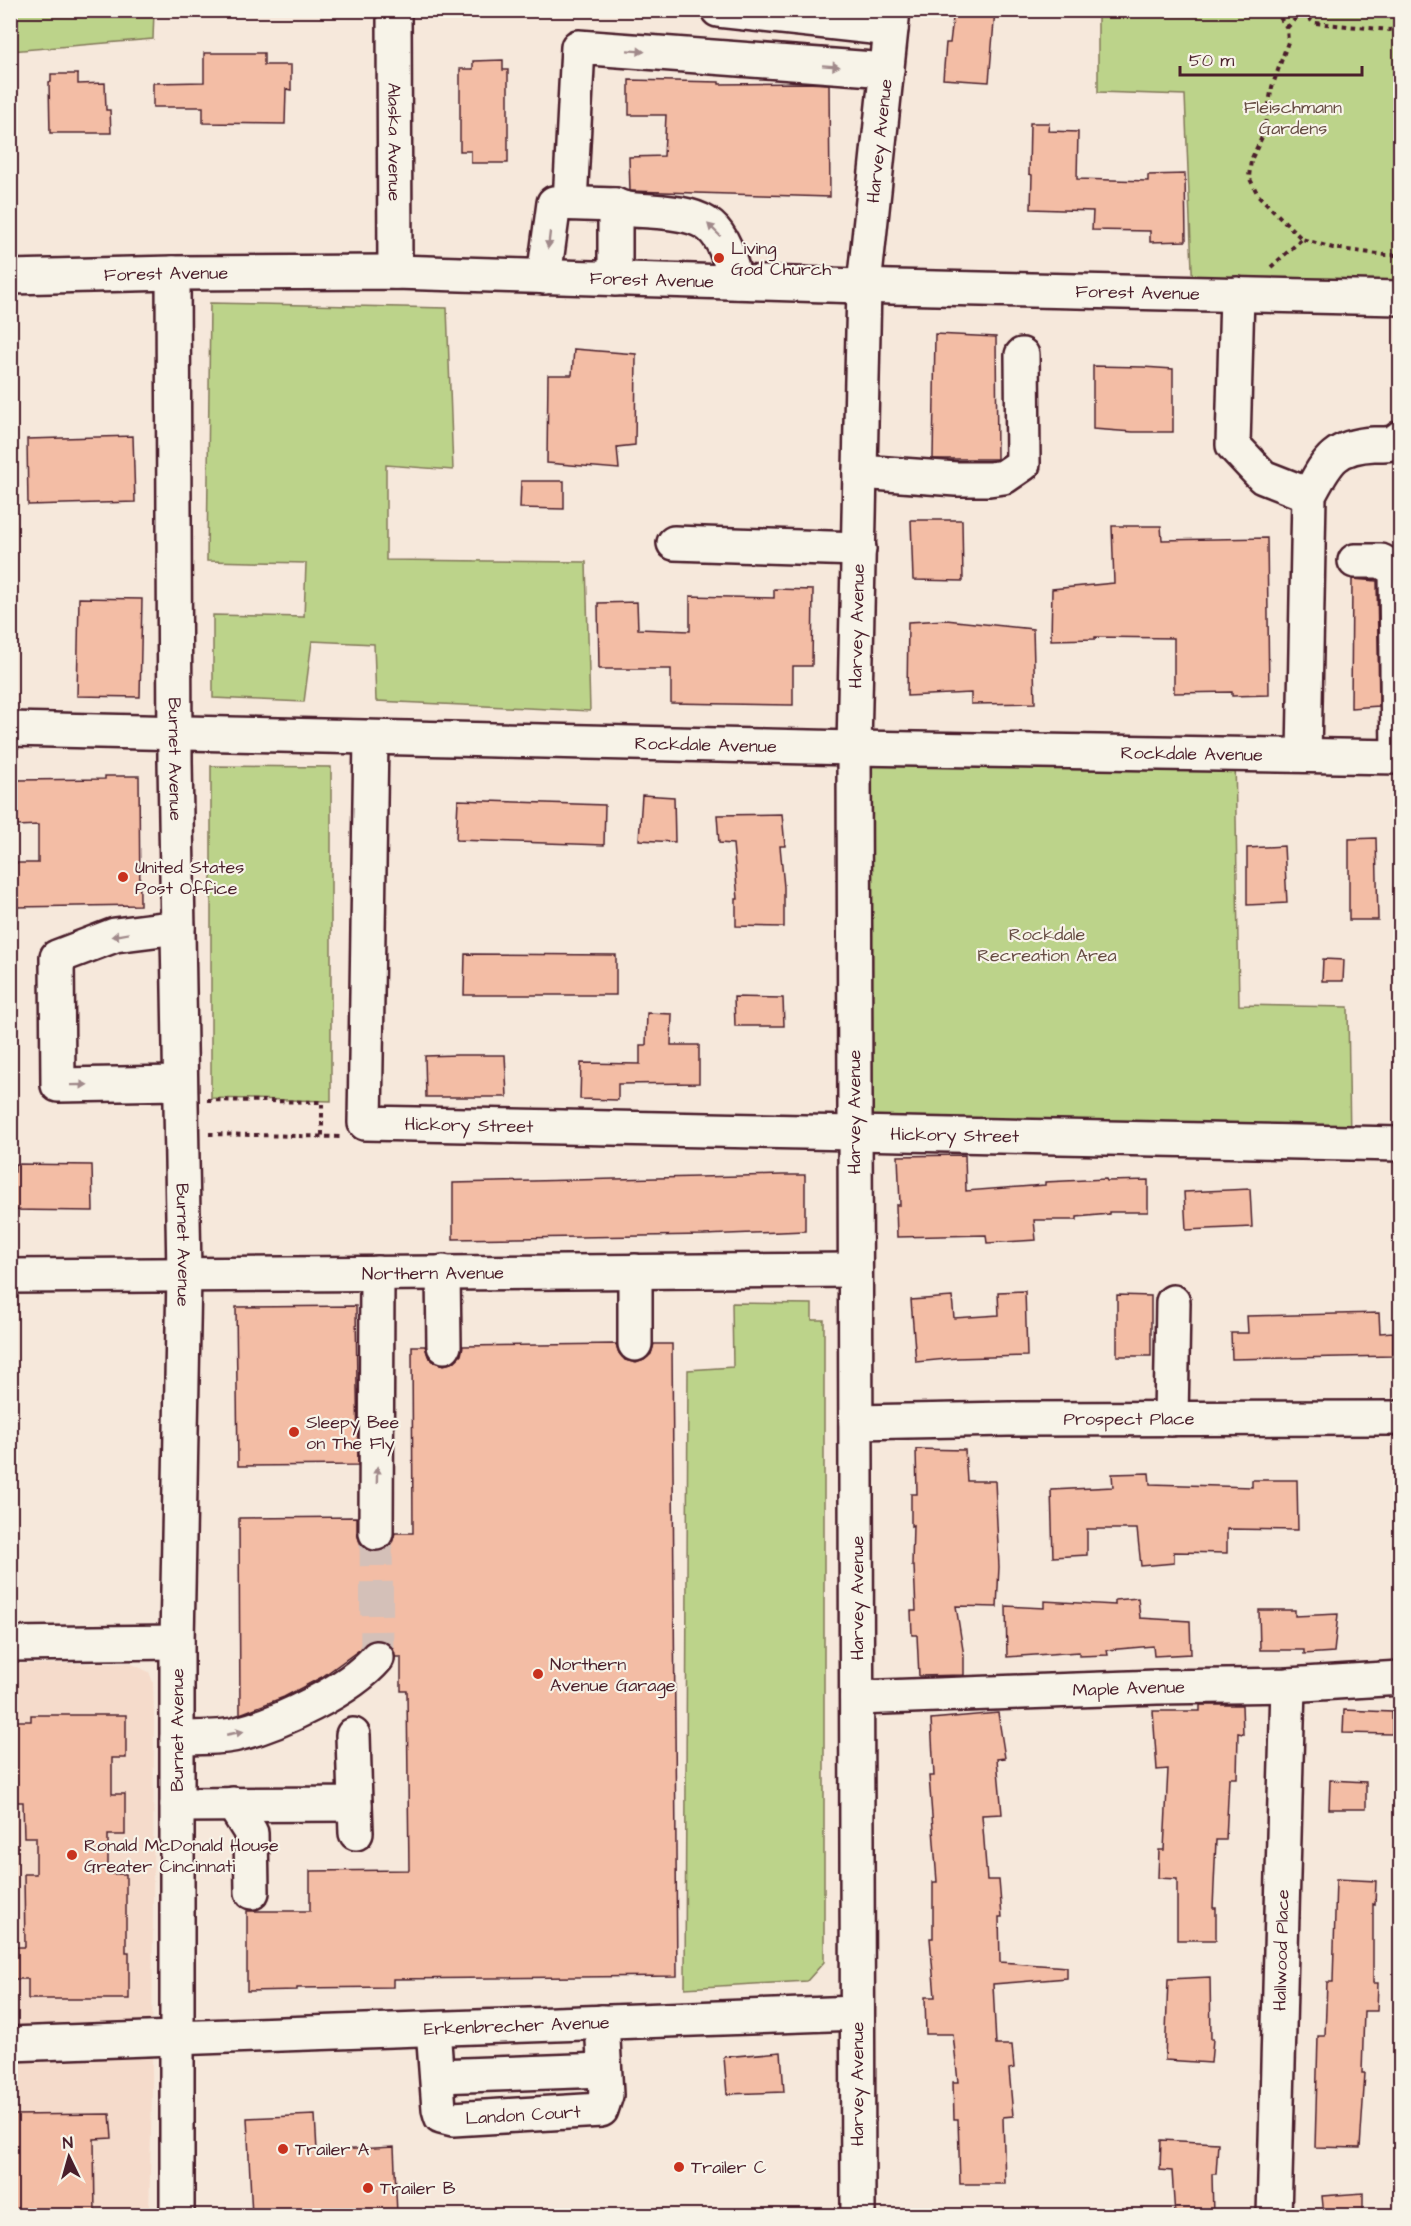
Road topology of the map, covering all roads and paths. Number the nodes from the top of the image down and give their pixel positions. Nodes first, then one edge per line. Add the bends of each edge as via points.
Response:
1 (394, 10) edge
2 (718, 10) edge
3 (1275, 10) edge
4 (1302, 12) edge
5 (892, 20) edge
6 (1401, 26) edge
7 (1287, 28) junction
8 (887, 70) junction
9 (562, 203) junction
10 (615, 205) junction
11 (1401, 255) edge
12 (395, 272) junction
13 (173, 273) junction
14 (10, 277) edge
15 (544, 277) junction
16 (615, 279) junction
17 (736, 282) junction
18 (864, 286) junction
19 (1237, 294) junction
20 (1401, 298) edge
21 (1022, 355) dead end
22 (1401, 438) edge
23 (860, 472) junction
24 (1308, 495) junction
25 (674, 543) dead end
26 (859, 549) junction
27 (1355, 561) dead end
28 (10, 729) edge
29 (175, 734) junction
30 (370, 738) junction
31 (855, 748) junction
32 (1304, 755) junction
33 (1399, 757) edge
34 (178, 927) junction
35 (180, 1091) junction
36 (854, 1133) junction
37 (321, 1136) dead end
38 (1401, 1144) edge
39 (855, 1270) junction
40 (635, 1271) junction
41 (443, 1272) junction
42 (377, 1273) junction
43 (184, 1274) junction
44 (10, 1276) edge
45 (1173, 1302) dead end
46 (635, 1344) dead end
47 (444, 1346) dead end
48 (1401, 1418) edge
49 (1171, 1419) junction
50 (856, 1422) junction
51 (376, 1533) tunnel mouth
52 (177, 1641) junction
53 (10, 1644) edge
54 (377, 1658) dead end
55 (1401, 1678) edge
56 (1288, 1685) junction
57 (857, 1698) junction
58 (353, 1735) dead end
59 (177, 1738) junction
60 (233, 1804) junction
61 (177, 1805) junction
62 (252, 1892) dead end
63 (856, 2013) junction
64 (602, 2022) junction
65 (433, 2030) junction
66 (178, 2039) junction
67 (10, 2044) edge
68 (604, 2070) junction
69 (518, 2073) junction
70 (437, 2076) junction
71 (522, 2115) junction
72 (850, 2215) edge
73 (177, 2216) edge
74 (1275, 2216) edge

1 - 12 street, Alaska Avenue
2 - 5 street
3 - 7 path
4 - 6 path via 1315,23 1390,30
4 - 7 path
5 - 8 street, Harvey Avenue
7 - 11 path via 1288,42 1272,87 1263,135 1251,159 1249,177 1258,195 1302,239 1333,248
9 -> 8 street via 578,47
8 - 18 street, Harvey Avenue
9 - 10 street
9 -> 15 street
10 - 16 street
17 -> 10 street via 727,250 709,224 695,217
12 - 13 street, Forest Avenue
12 - 15 street, Forest Avenue
13 - 14 street, Forest Avenue
13 - 29 street, Burnet Avenue
15 - 16 street, Forest Avenue
16 - 17 street, Forest Avenue
17 - 18 street, Forest Avenue
18 - 19 street, Forest Avenue
18 - 23 street, Harvey Avenue
19 - 20 street, Forest Avenue
19 - 24 street via 1233,445 1263,477
21 - 23 street via 1023,464 1004,477 989,479
22 - 24 street via 1394,444 1353,445 1328,461
23 - 26 street, Harvey Avenue
24 - 32 street
25 - 26 street
26 - 31 street, Harvey Avenue
27 - 33 street via 1381,561 1396,570
28 - 29 street, Rockdale Avenue
29 - 30 street, Rockdale Avenue
29 - 34 street, Burnet Avenue
30 - 31 street, Rockdale Avenue
30 - 36 street, Hickory Street via 365,1123
31 - 32 street, Rockdale Avenue
31 - 36 street, Harvey Avenue
32 - 33 street, Rockdale Avenue
34 - 35 street, Burnet Avenue
34 -> 35 street via 115,935 57,957 58,1085
35 - 37 path via 322,1102
35 - 43 street, Burnet Avenue
36 - 38 street, Hickory Street
36 - 39 street, Harvey Avenue
39 - 40 street, Northern Avenue
39 - 50 street, Harvey Avenue
40 - 41 street, Northern Avenue
40 - 46 street
41 - 42 street, Northern Avenue
41 - 47 street
42 - 43 street, Northern Avenue
51 -> 42 street
43 - 44 street, Northern Avenue
43 - 52 street, Burnet Avenue
45 - 49 street
48 - 49 street, Prospect Place
49 - 50 street, Prospect Place
50 - 57 street, Harvey Avenue
52 - 53 street
52 - 59 street, Burnet Avenue
59 -> 54 street via 234,1735 270,1724 340,1689
55 - 56 street, Maple Avenue
56 - 57 street, Maple Avenue
56 - 74 street, Hallwood Place
57 - 63 street, Harvey Avenue
58 - 60 street via 356,1818
59 - 61 street, Burnet Avenue
60 - 61 street
60 - 62 street via 251,1833
61 - 66 street, Burnet Avenue
63 - 64 street, Erkenbrecher Avenue
63 - 72 street, Harvey Avenue
64 - 65 street, Erkenbrecher Avenue
64 - 68 street, Landon Court
65 - 66 street, Erkenbrecher Avenue
65 - 70 street, Landon Court
66 - 67 street, Erkenbrecher Avenue
66 - 73 street, Burnet Avenue
68 - 69 street
68 - 71 street, Landon Court via 606,2095 602,2110
69 - 70 street
69 - 71 street
70 - 71 street, Landon Court via 436,2125 453,2119

